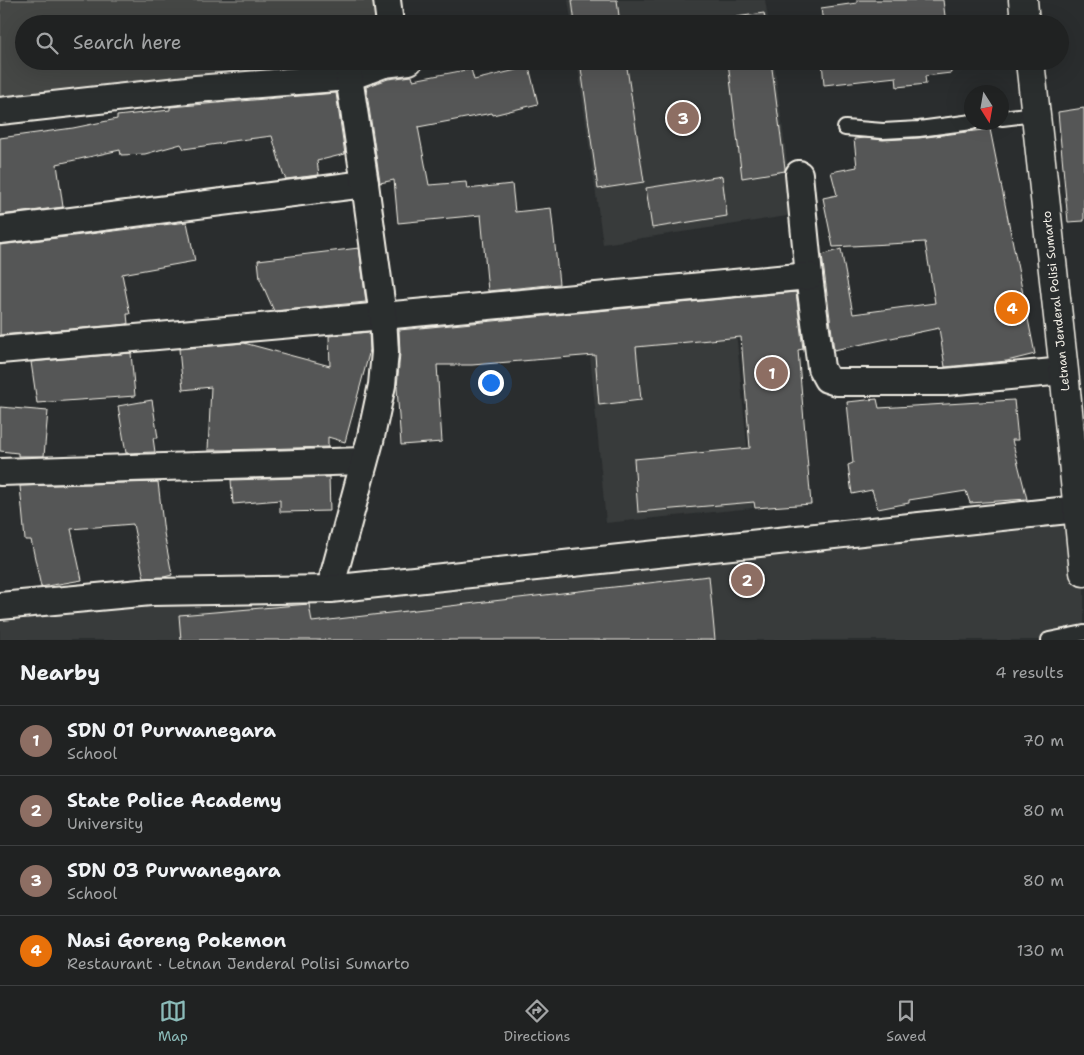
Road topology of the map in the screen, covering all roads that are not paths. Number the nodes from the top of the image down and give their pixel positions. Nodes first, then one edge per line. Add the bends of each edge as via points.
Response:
1 (387, 0) edge
2 (389, 15) edge
3 (370, 70) edge
4 (1031, 70) edge
5 (349, 77) junction
6 (0, 112) edge
7 (1035, 114) junction
8 (1009, 117) edge
9 (964, 123) edge
10 (845, 128) dead end
11 (799, 174) dead end
12 (365, 184) junction
13 (0, 230) edge
14 (809, 276) junction
15 (383, 316) junction
16 (0, 350) edge
17 (1064, 371) junction
18 (1076, 413) edge
19 (364, 461) junction
20 (0, 472) edge
21 (1078, 509) junction
22 (1084, 572) edge
23 (330, 588) junction
24 (0, 606) edge
25 (1084, 633) edge
26 (1049, 640) edge

1 - 2 street
3 - 5 street
4 - 7 street, Letnan Jenderal Polisi Sumarto
5 - 6 street via 196,89
5 - 12 street
7 - 8 lane
7 - 17 street, Letnan Jenderal Polisi Sumarto
9 - 10 lane via 920,130
11 - 14 street
12 - 13 street
12 - 15 street
14 - 15 street
14 - 17 street via 821,368 827,379 836,382 945,382
15 - 16 street
15 - 19 street via 385,352 382,385
17 - 18 street, Letnan Jenderal Polisi Sumarto
18 - 21 street, Letnan Jenderal Polisi Sumarto
19 - 20 street
19 - 23 street
21 - 22 street, Letnan Jenderal Polisi Sumarto
21 - 23 street
23 - 24 street via 151,592
25 - 26 lane

